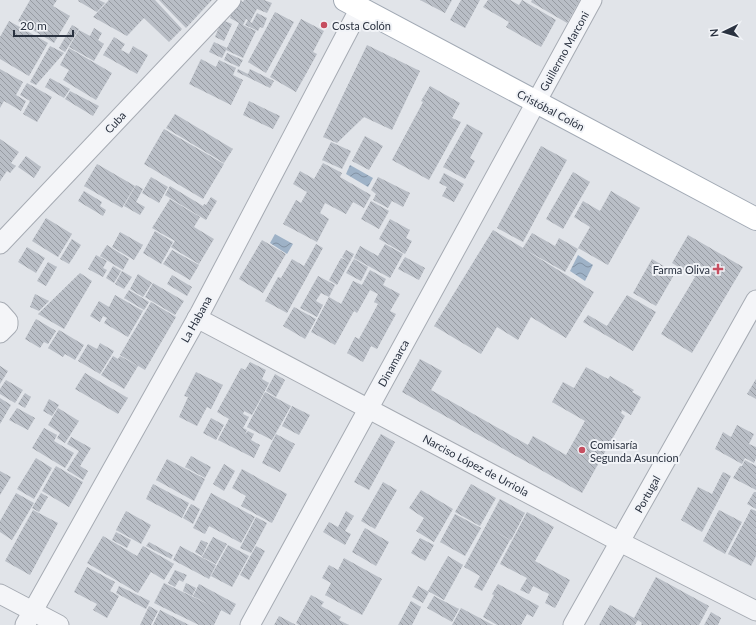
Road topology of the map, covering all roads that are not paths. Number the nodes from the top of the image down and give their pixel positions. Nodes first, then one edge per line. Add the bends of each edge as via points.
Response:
1 (231, 0) edge
2 (592, 0) edge
3 (353, 4) edge
4 (535, 102) junction
5 (756, 220) edge
6 (0, 244) edge
7 (756, 300) edge
8 (0, 312) edge
9 (197, 318) junction
10 (0, 333) edge
11 (369, 408) junction
12 (620, 542) junction
13 (0, 594) edge
14 (756, 611) edge
15 (29, 618) edge
16 (59, 625) edge
17 (250, 625) edge
18 (573, 625) edge

1 - 6 street, Cuba
2 - 4 street, Guillermo Marconi
3 - 4 main road, Cristóbal Colón
3 - 9 street, La Habana
4 - 5 main road, Cristóbal Colón
4 - 11 street, Dinamarca
7 - 12 street, Portugal
8 - 10 street via 8,321 8,325
9 - 11 street, Narciso López de Urriola
9 - 15 street, La Habana
11 - 12 street, Narciso López de Urriola
11 - 17 street, Dinamarca
12 - 14 street, Narciso López de Urriola
12 - 18 street, Portugal
13 - 15 street
15 - 16 street

